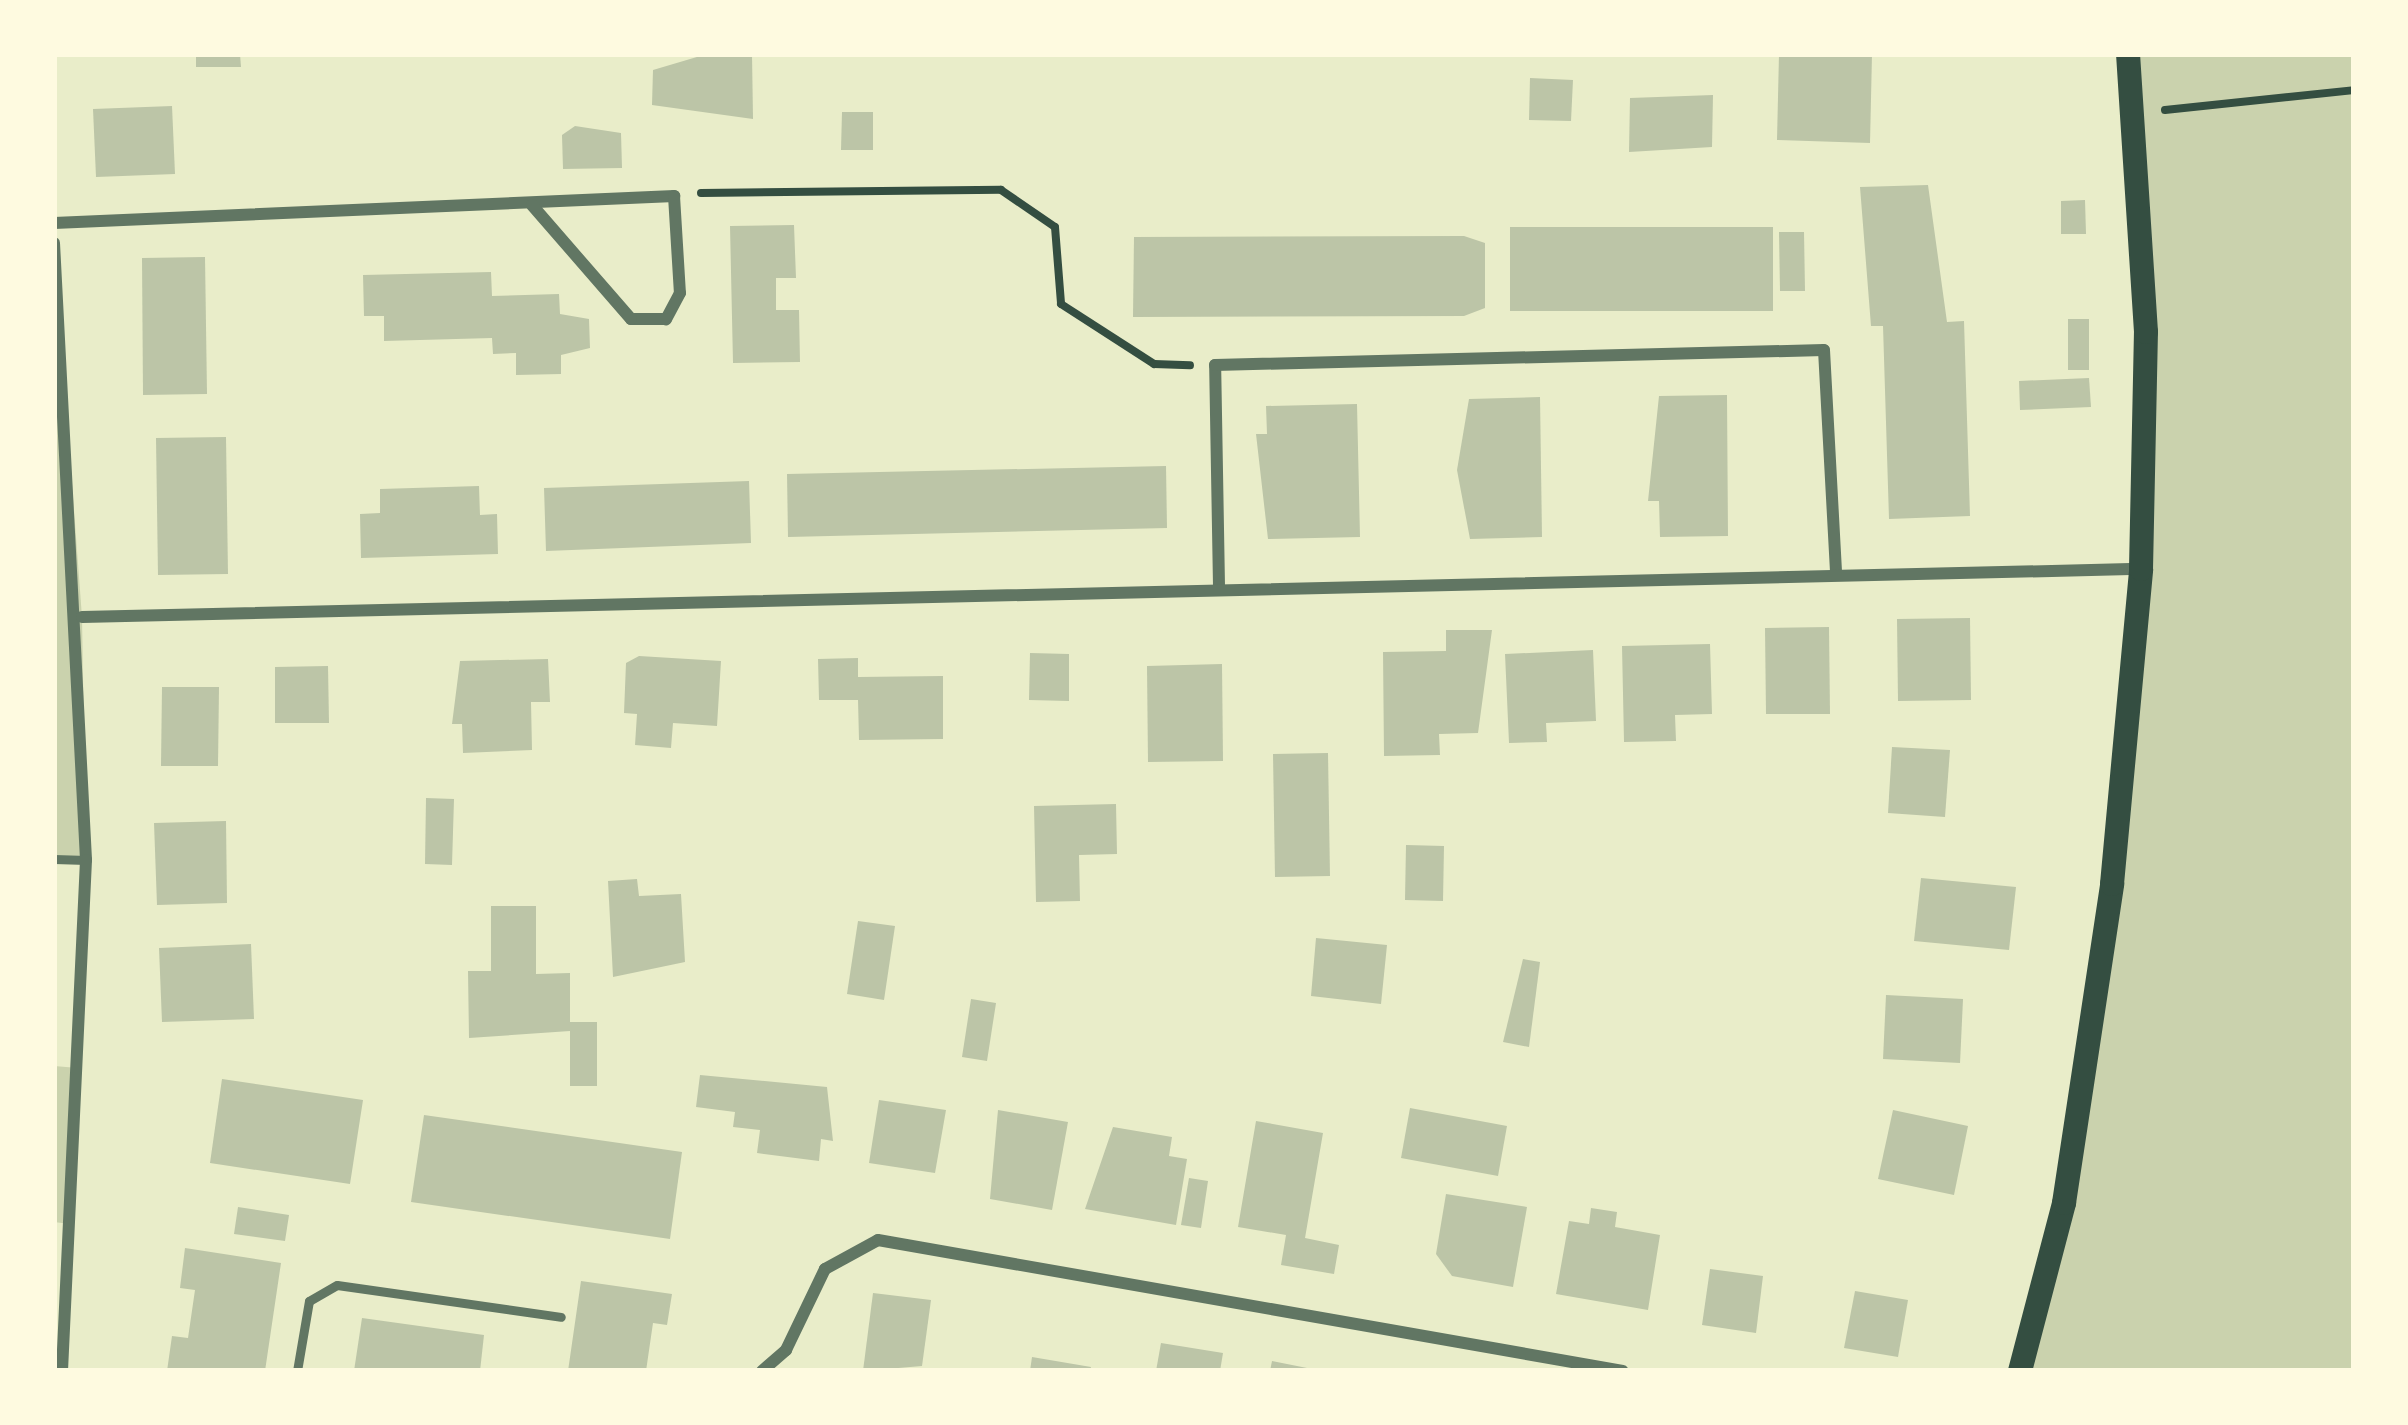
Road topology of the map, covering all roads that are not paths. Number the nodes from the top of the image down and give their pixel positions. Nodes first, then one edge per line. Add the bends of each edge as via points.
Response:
1 (2128, 54) edge
2 (532, 205) junction
3 (54, 223) edge
4 (54, 243) edge
5 (2141, 569) junction
6 (1836, 575) junction
7 (1219, 586) junction
8 (82, 617) junction
9 (54, 859) edge
10 (86, 860) junction
11 (561, 1317) dead end
12 (62, 1371) edge
13 (297, 1371) edge
14 (762, 1371) edge
15 (1623, 1371) edge
16 (2020, 1371) edge

1 - 5 main road
2 - 2 street via 674,196 680,293 665,319 631,319
2 - 3 street
4 - 8 street
5 - 6 street
5 - 16 main road via 2112,884 2064,1203
6 - 7 street
6 - 7 street via 1824,350 1215,365
7 - 8 street
8 - 10 street
9 - 10 lane
10 - 12 street
11 - 13 lane via 337,1285 309,1301
14 - 15 street via 786,1350 825,1270 878,1240

